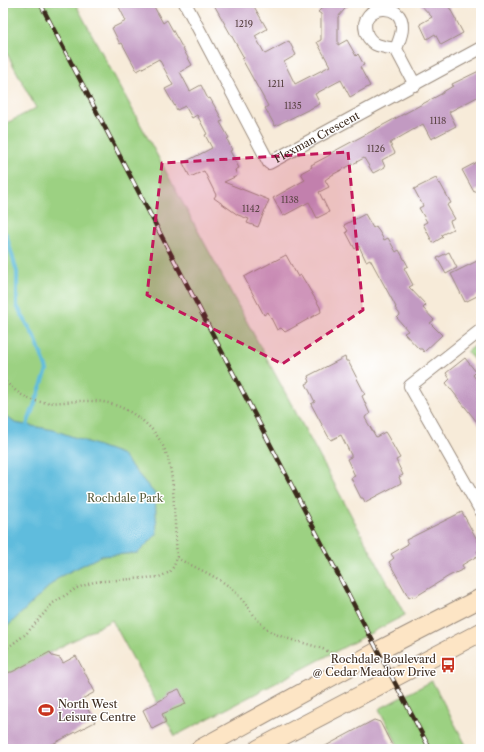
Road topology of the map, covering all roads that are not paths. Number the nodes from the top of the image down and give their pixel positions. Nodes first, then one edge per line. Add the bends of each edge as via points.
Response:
1 (185, 3) edge
2 (481, 48) edge
3 (396, 49) dead end
4 (415, 85) junction
5 (481, 330) edge
6 (481, 511) edge
7 (481, 598) edge
8 (481, 632) edge
9 (200, 749) edge
10 (258, 749) edge

1 - 4 street, Flexman Crescent via 269,163
2 - 4 street, Flexman Crescent
3 - 4 street
5 - 6 street via 410,386
7 - 9 main road
8 - 10 main road

